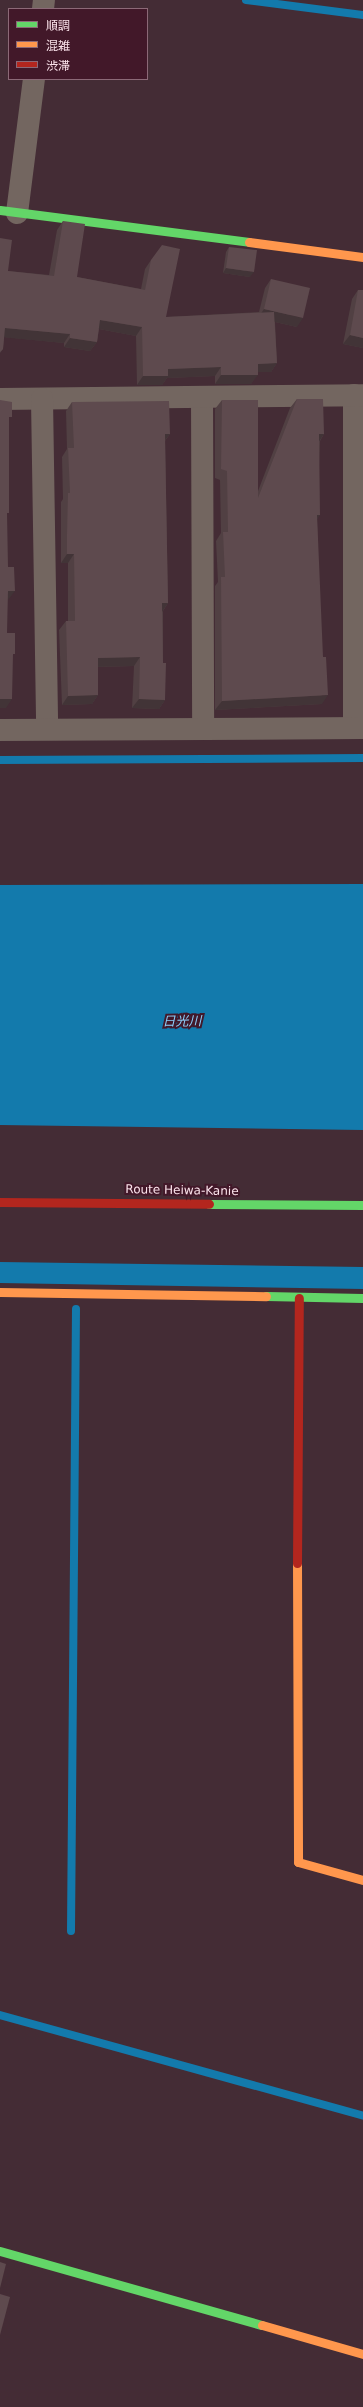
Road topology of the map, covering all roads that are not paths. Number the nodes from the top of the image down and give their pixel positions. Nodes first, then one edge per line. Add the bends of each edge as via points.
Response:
1 (34, 80) edge
2 (8, 212) edge
3 (363, 257) edge
4 (358, 395) edge
5 (202, 397) junction
6 (0, 399) edge
7 (42, 399) junction
8 (359, 728) edge
9 (202, 729) junction
10 (0, 730) edge
11 (47, 730) junction
12 (0, 1202) edge
13 (363, 1205) edge
14 (0, 1292) edge
15 (299, 1298) junction
16 (363, 1298) edge
17 (363, 1880) edge
18 (0, 2251) edge
19 (363, 2354) edge

1 - 2 street
2 - 3 street
4 - 5 street
4 - 8 street
5 - 7 street
5 - 9 street
6 - 7 street
7 - 11 street
8 - 9 street
9 - 11 street
10 - 11 street
12 - 13 street, Route Heiwa-Kanie
14 - 15 street
15 - 16 street
15 - 17 street via 296,1828 298,1862
18 - 19 street

